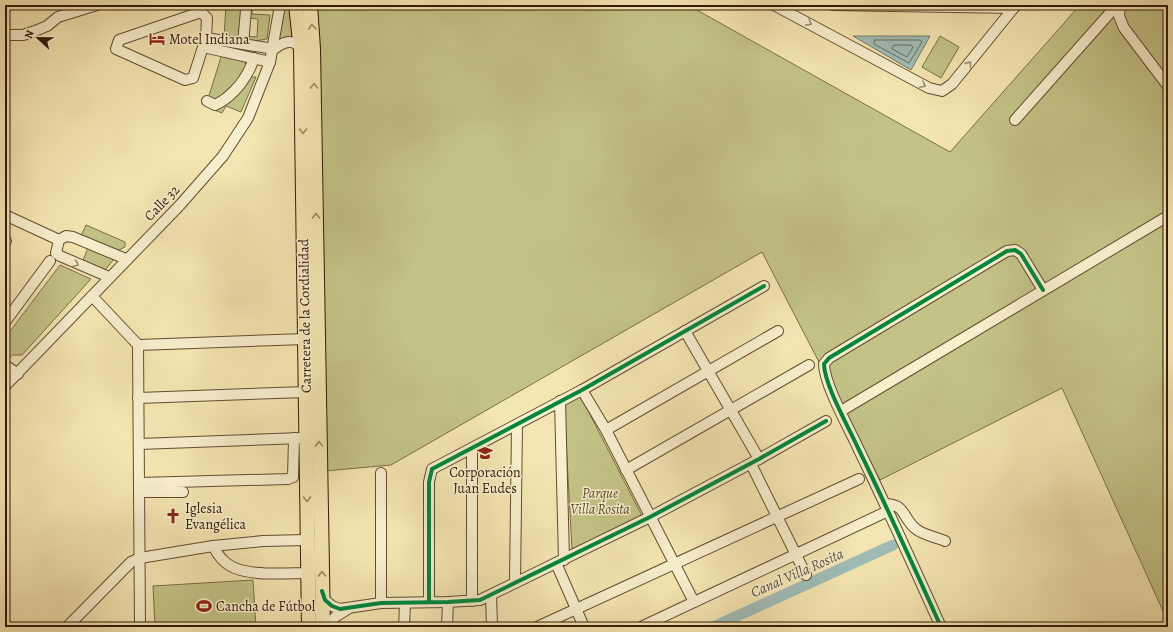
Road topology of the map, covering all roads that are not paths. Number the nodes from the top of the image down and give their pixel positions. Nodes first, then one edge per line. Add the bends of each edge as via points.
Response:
1 (97, 5) edge
2 (280, 5) edge
3 (296, 5) edge
4 (310, 5) edge
5 (774, 5) edge
6 (833, 5) edge
7 (1117, 5) edge
8 (1120, 5) edge
9 (1015, 6) edge
10 (246, 10) dead end
11 (5, 35) edge
12 (243, 44) junction
13 (274, 49) junction
14 (301, 50) junction
15 (254, 58) junction
16 (270, 62) junction
17 (1168, 83) edge
18 (207, 101) dead end
19 (1015, 120) dead end
20 (5, 215) edge
21 (1168, 216) edge
22 (59, 240) junction
23 (126, 259) junction
24 (50, 261) dead end
25 (109, 277) junction
26 (764, 286) dead end
27 (1043, 290) junction
28 (92, 296) junction
29 (5, 322) edge
30 (685, 331) junction
31 (778, 331) dead end
32 (305, 338) junction
33 (138, 345) junction
34 (5, 365) edge
35 (809, 365) dead end
36 (708, 371) junction
37 (18, 374) junction
38 (5, 386) edge
39 (582, 390) junction
40 (306, 392) junction
41 (138, 398) junction
42 (560, 401) junction
43 (731, 410) junction
44 (841, 411) junction
45 (826, 420) dead end
46 (517, 425) junction
47 (606, 430) junction
48 (300, 438) junction
49 (139, 444) junction
50 (472, 448) junction
51 (755, 462) junction
52 (626, 470) junction
53 (381, 473) dead end
54 (859, 479) dead end
55 (140, 488) junction
56 (183, 492) dead end
57 (887, 507) junction
58 (650, 517) junction
59 (777, 517) junction
60 (308, 540) junction
61 (945, 541) dead end
62 (213, 546) junction
63 (796, 554) junction
64 (140, 558) junction
65 (560, 562) junction
66 (674, 564) junction
67 (308, 573) junction
68 (806, 575) dead end
69 (515, 582) junction
70 (322, 591) junction
71 (490, 595) junction
72 (472, 601) junction
73 (381, 602) junction
74 (429, 602) junction
75 (448, 602) junction
76 (694, 602) junction
77 (405, 603) junction
78 (350, 608) junction
79 (576, 608) junction
80 (67, 627) edge
81 (140, 627) edge
82 (309, 627) edge
83 (323, 627) edge
84 (328, 627) edge
85 (404, 627) edge
86 (447, 627) edge
87 (492, 627) edge
88 (537, 627) edge
89 (584, 627) edge
90 (642, 627) edge
91 (941, 627) edge

1 - 11 street via 58,17 47,26 23,35
2 - 13 street, Calle 32
3 - 14 highway, Carretera de la Cordialidad
70 -> 4 highway, Carretera de la Cordialidad via 313,49
5 -> 9 street via 928,88 942,91 952,84
6 - 9 street
7 - 19 street
8 - 17 street via 1119,16 1124,28
10 - 12 street
12 - 13 street
12 - 15 street via 206,38 207,18 201,12 119,40 116,49 185,80 193,78 203,47
13 - 14 street via 289,42 297,44
13 - 16 street, Calle 32
14 -> 32 highway, Carretera de la Cordialidad
15 - 16 street
15 - 18 street via 250,71 237,88 215,105
16 - 23 street, Calle 32 via 248,118 223,156
20 - 22 street
21 - 27 street
22 - 23 street via 66,236 73,237
22 -> 25 street via 56,253 60,256
23 - 25 street, Calle 32
24 - 29 street
25 - 28 street, Calle 32
26 - 30 street
27 - 44 street
27 - 44 street via 1022,254 1014,250 1007,251 829,358 824,364 824,372
28 - 33 street
28 - 37 street, Calle 32
30 - 36 street
30 - 39 street
31 - 36 street
32 - 33 street
32 - 40 highway, Carretera de la Cordialidad
33 - 41 street
34 - 37 street
35 - 43 street
36 - 43 street
36 - 47 street
37 - 38 street, Calle 32
39 - 42 street
39 - 47 street
40 - 41 street
40 - 48 highway, Carretera de la Cordialidad
41 - 49 street
42 - 46 street
42 - 65 street
43 - 51 street
43 - 52 street
44 - 57 street
45 - 51 street
46 - 50 street
46 - 69 street
47 - 52 street
48 - 49 street
48 - 55 street via 293,477 288,479
48 -> 60 highway, Carretera de la Cordialidad
49 - 55 street
50 - 72 street
50 - 74 street via 432,470 429,475
51 - 58 street
51 - 59 street
52 - 58 street
53 - 73 street
54 - 59 street
55 - 56 street
55 - 64 street
57 - 61 street via 892,504 900,508 921,532
57 - 63 street
57 - 91 street
58 - 65 street
58 - 66 street
59 - 63 street
59 - 66 street
60 - 62 street
60 - 67 highway, Carretera de la Cordialidad
62 - 64 street
62 - 67 street via 224,562 235,569 248,572
63 - 68 street
63 - 76 street
64 - 80 street via 131,562
64 - 81 street
65 - 69 street
65 - 79 street
66 - 76 street
66 - 79 street
67 - 82 highway, Carretera de la Cordialidad
69 - 71 street
70 - 78 street via 325,600 332,606 340,609
70 - 83 highway, Carretera de la Cordialidad
71 - 72 street
71 - 87 street
72 - 75 street
73 - 77 street
73 - 78 street
74 - 75 street
74 - 77 street
75 - 86 street
76 - 90 street
77 - 85 street
78 - 84 street via 335,617
79 - 88 street
79 - 89 street

